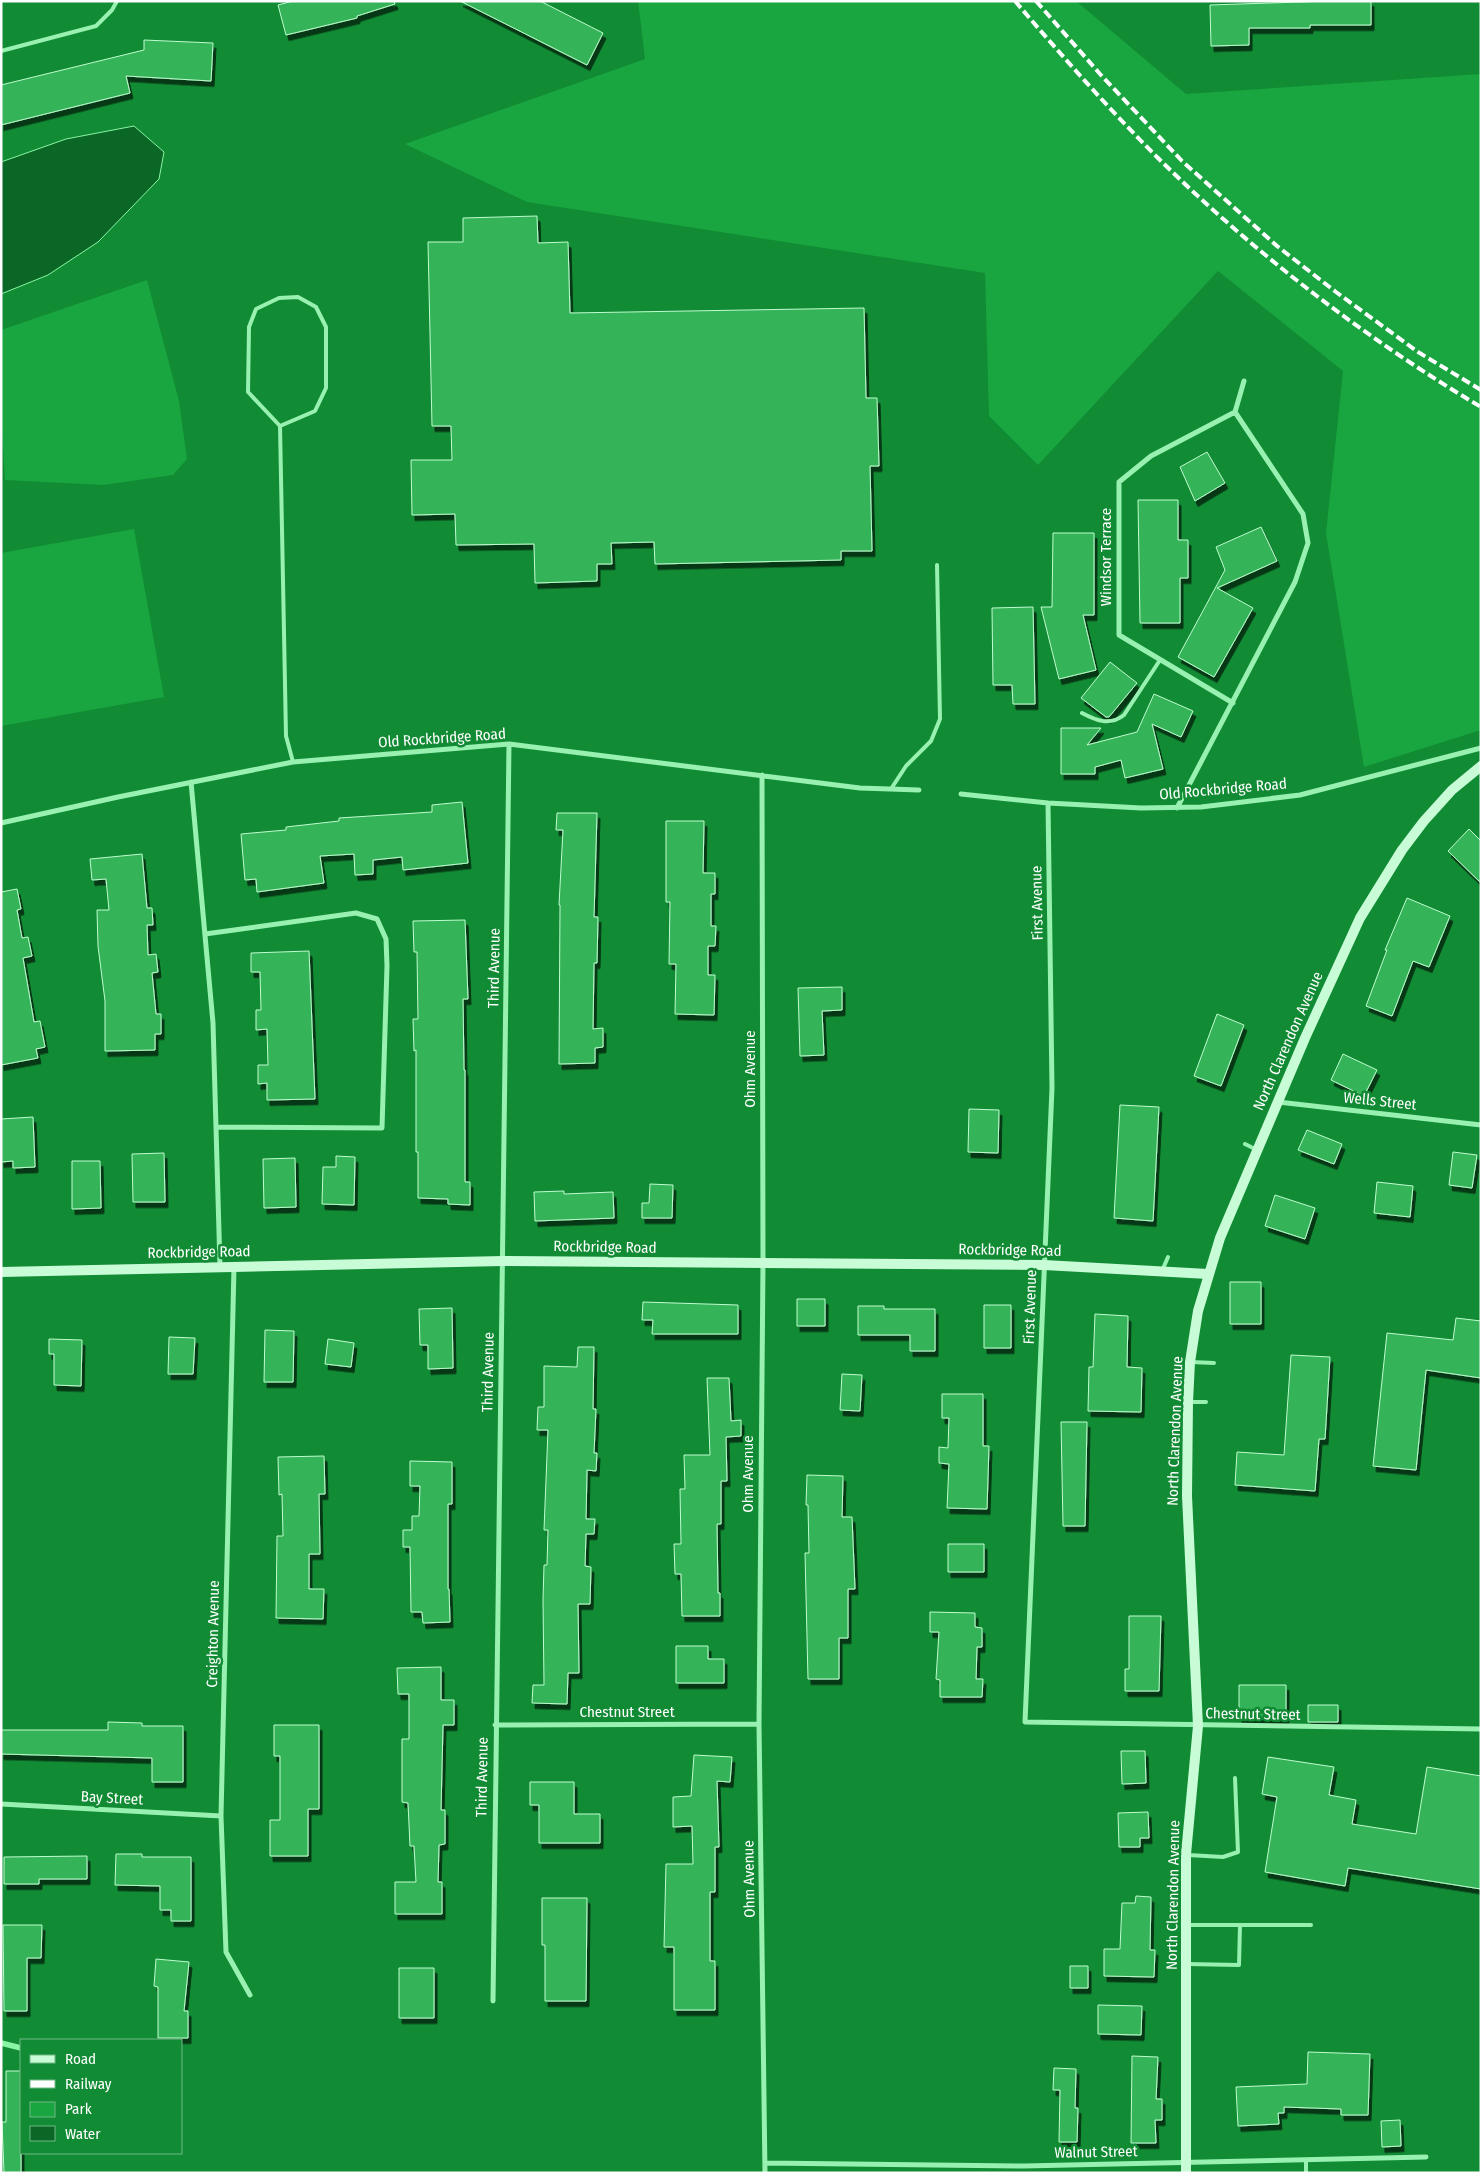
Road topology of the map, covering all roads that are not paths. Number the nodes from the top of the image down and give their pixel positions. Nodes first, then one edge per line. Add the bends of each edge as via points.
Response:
1 (117, 1) edge
2 (1, 51) edge
3 (1244, 381) dead end
4 (1235, 412) junction
5 (280, 426) junction
6 (937, 565) dead end
7 (1160, 660) junction
8 (1233, 703) junction
9 (1082, 713) dead end
10 (509, 744) junction
11 (1481, 748) edge
12 (293, 762) junction
13 (1481, 766) edge
14 (762, 775) junction
15 (191, 782) junction
16 (891, 789) junction
17 (919, 790) dead end
18 (961, 794) dead end
19 (1048, 803) junction
20 (1177, 808) junction
21 (1, 823) edge
22 (205, 934) junction
23 (1277, 1102) junction
24 (1481, 1125) edge
25 (217, 1127) junction
26 (1244, 1144) dead end
27 (1257, 1150) junction
28 (1168, 1257) dead end
29 (502, 1261) junction
30 (762, 1263) junction
31 (1044, 1264) junction
32 (220, 1267) junction
33 (234, 1267) junction
34 (1162, 1271) junction
35 (1, 1272) edge
36 (1208, 1274) junction
37 (1190, 1362) junction
38 (1214, 1363) dead end
39 (1188, 1402) junction
40 (1206, 1402) dead end
41 (1025, 1722) joint
42 (759, 1724) junction
43 (495, 1725) junction
44 (1198, 1726) junction
45 (1481, 1729) edge
46 (1235, 1778) dead end
47 (1, 1804) edge
48 (221, 1816) junction
49 (1186, 1854) junction
50 (1186, 1925) junction
51 (1240, 1925) junction
52 (1312, 1925) dead end
53 (1186, 1964) junction
54 (250, 1995) dead end
55 (493, 2001) dead end
56 (1426, 2157) dead end
57 (1306, 2160) junction
58 (765, 2163) junction
59 (1186, 2168) edge
60 (765, 2173) edge
61 (1306, 2173) edge

1 - 2 lane via 96,26
3 - 4 street
4 - 7 street, Windsor Terrace via 1152,456 1119,482 1119,635
4 - 8 street via 1304,514 1308,543 1294,582
5 - 5 lane via 248,392 250,326 256,309 279,298 298,297 316,307 326,328 326,388 315,411
5 - 12 lane via 286,736
6 - 16 lane via 940,719 932,741 906,766
7 - 8 street, Windsor Terrace
7 - 9 lane via 1124,715 1115,722 1098,721
8 - 20 street
10 - 12 street, Old Rockbridge Road
10 - 14 street, Old Rockbridge Road
10 - 29 street, Third Avenue
11 - 20 street, Old Rockbridge Road via 1300,795
12 - 15 street, Old Rockbridge Road
13 - 23 street, North Clarendon Avenue via 1452,790 1424,822 1376,891 1348,942
14 - 16 street, Old Rockbridge Road
14 - 30 street, Ohm Avenue
15 - 21 street, Old Rockbridge Road
15 - 22 street
16 - 17 street, Old Rockbridge Road
18 - 19 street, Old Rockbridge Road
19 - 20 street, Old Rockbridge Road
19 - 31 street, First Avenue via 1052,1043
22 - 25 street
22 - 25 street via 356,913 377,918 386,939 382,1128
23 - 24 street, Wells Street
23 - 27 street, North Clarendon Avenue
25 - 32 street
26 - 27 lane
27 - 36 street, North Clarendon Avenue
28 - 34 lane
29 - 30 street, Rockbridge Road
29 - 33 street, Rockbridge Road
29 - 43 street, Third Avenue
30 - 31 street, Rockbridge Road
30 - 42 street, Ohm Avenue
31 - 34 street, Rockbridge Road
31 - 41 street, First Avenue
32 - 33 street, Rockbridge Road
32 - 35 street, Rockbridge Road
33 - 48 street, Creighton Avenue
34 - 36 street, Rockbridge Road
36 - 37 street, North Clarendon Avenue
37 - 38 lane
37 - 39 street, North Clarendon Avenue
39 - 40 lane
39 - 44 street, North Clarendon Avenue via 1187,1496
41 - 44 street, Chestnut Street
42 - 43 street, Chestnut Street
42 - 58 street, Ohm Avenue
43 - 55 street, Third Avenue
44 - 45 street, Chestnut Street
44 - 49 street, North Clarendon Avenue
46 - 49 lane via 1238,1852 1223,1857
47 - 48 street, Bay Street
48 - 54 street, Creighton Avenue via 226,1952
49 - 50 street, North Clarendon Avenue
50 - 51 lane
50 - 53 street, North Clarendon Avenue
51 - 52 lane
51 - 53 lane via 1239,1965
53 - 59 street, North Clarendon Avenue
56 - 57 street, Walnut Street
57 - 59 street, Walnut Street
57 - 61 lane
58 - 59 street, Walnut Street
58 - 60 street, Ohm Avenue

